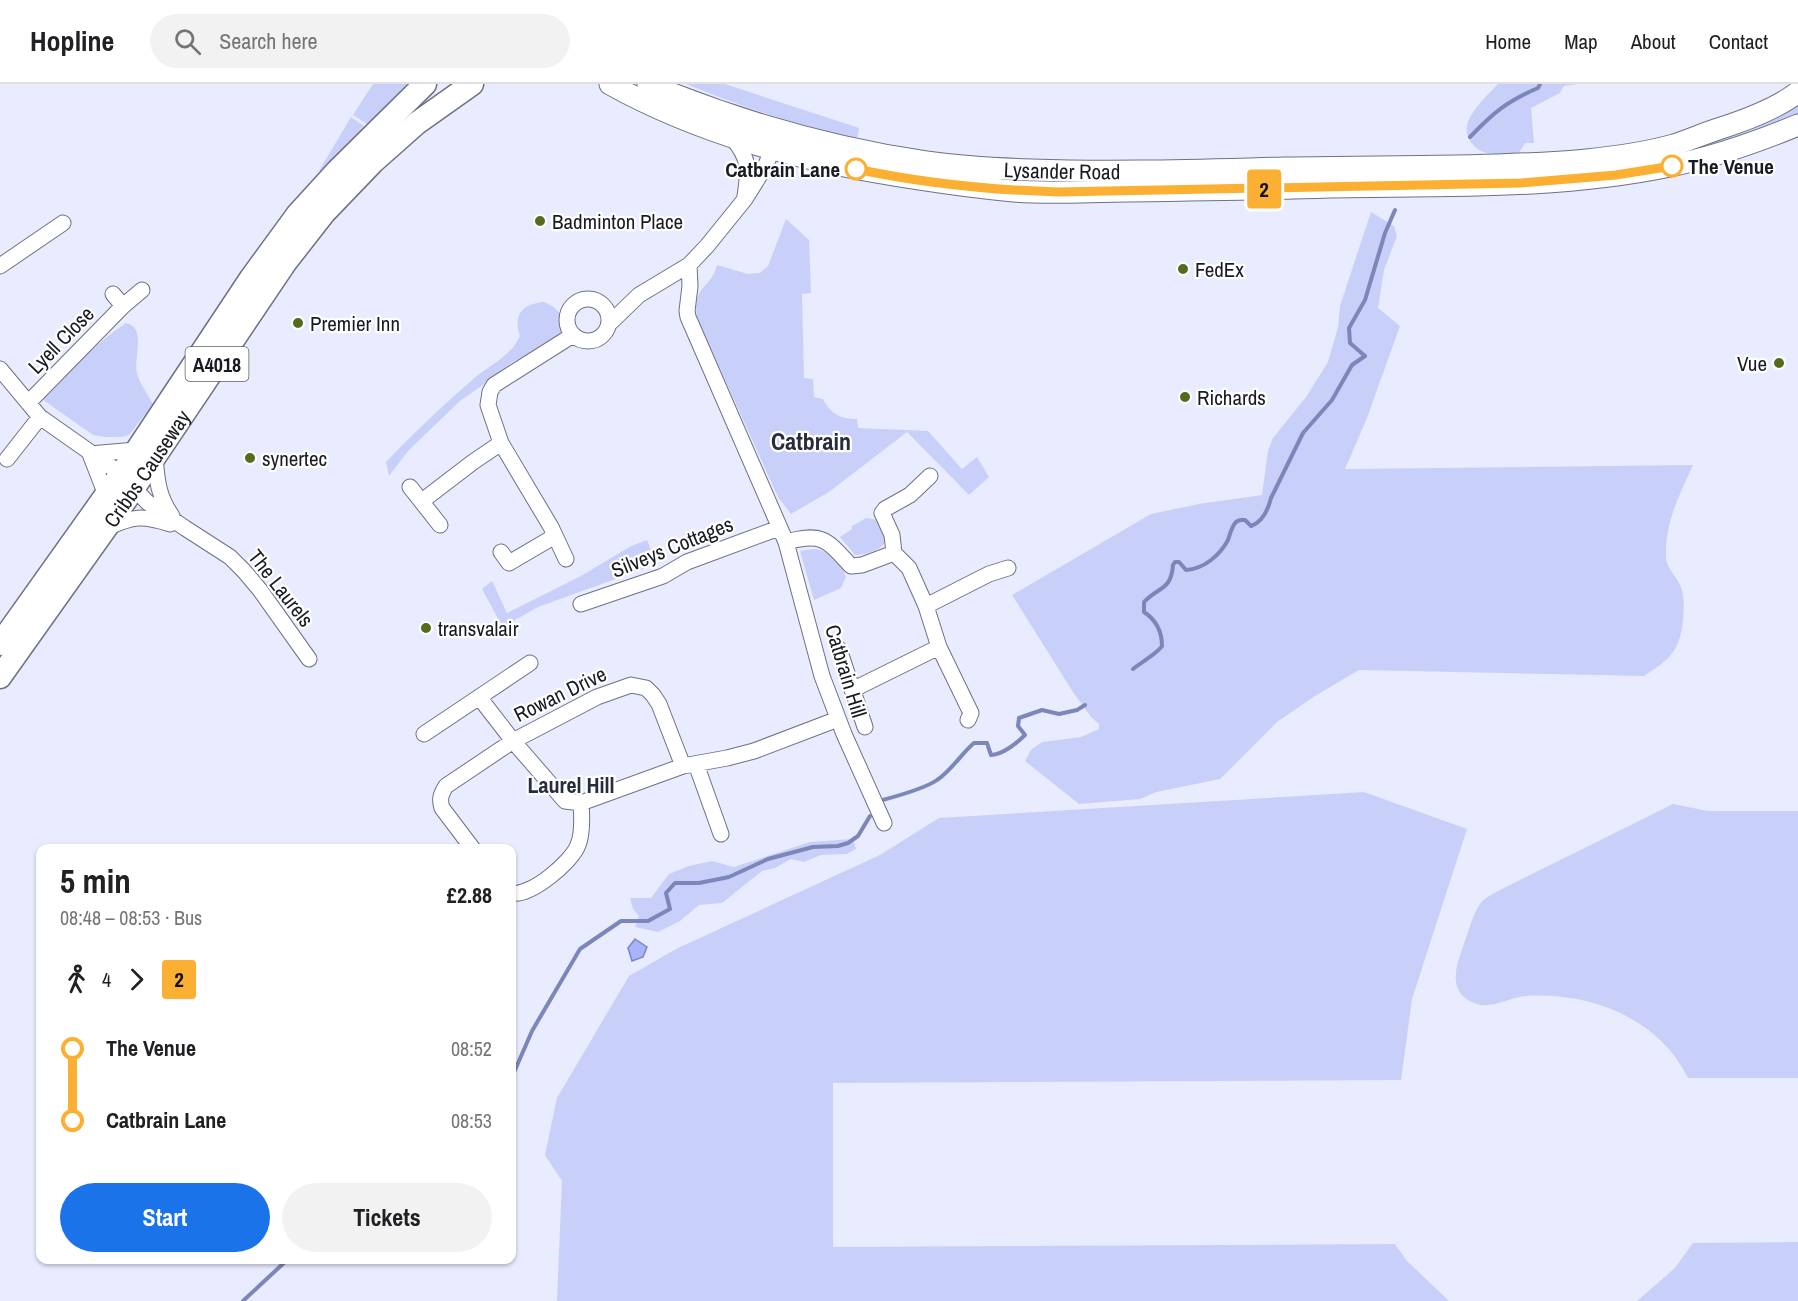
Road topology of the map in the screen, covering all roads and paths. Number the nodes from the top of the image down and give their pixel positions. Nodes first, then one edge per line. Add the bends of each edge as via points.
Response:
1 (472, 84) edge
2 (610, 84) edge
3 (648, 84) edge
4 (417, 89) edge
5 (1798, 92) edge
6 (1798, 125) edge
7 (732, 138) junction
8 (772, 150) junction
9 (745, 199) junction
10 (63, 223) dead end
11 (689, 265) junction
12 (0, 266) edge
13 (142, 290) dead end
14 (639, 295) junction
15 (600, 303) junction
16 (609, 324) junction
17 (573, 335) junction
18 (0, 369) edge
19 (28, 403) junction
20 (40, 417) junction
21 (501, 443) junction
22 (145, 453) junction
23 (90, 454) junction
24 (7, 459) dead end
25 (930, 476) dead end
26 (128, 481) junction
27 (410, 487) dead end
28 (106, 495) junction
29 (422, 501) junction
30 (440, 525) dead end
31 (184, 528) junction
32 (779, 528) junction
33 (105, 529) junction
34 (555, 536) junction
35 (786, 542) junction
36 (501, 552) dead end
37 (894, 553) junction
38 (566, 559) dead end
39 (1008, 568) dead end
40 (581, 604) dead end
41 (927, 606) junction
42 (0, 644) edge
43 (939, 647) junction
44 (839, 649) dead end
45 (309, 659) dead end
46 (530, 663) dead end
47 (0, 677) edge
48 (852, 690) junction
49 (479, 697) junction
50 (838, 719) junction
51 (968, 720) dead end
52 (865, 727) dead end
53 (424, 734) dead end
54 (513, 741) junction
55 (690, 765) junction
56 (581, 803) junction
57 (884, 823) dead end
58 (721, 834) dead end
59 (469, 844) edge
60 (516, 894) edge

1 - 22 main road, Cribbs Causeway / A4018 via 417,123 324,213
2 - 7 street, Lysander Road
3 - 5 street, Lysander Road via 724,113 861,151 928,163 1066,171 1430,167 1586,159 1672,145 1744,121
3 - 8 street via 705,117 765,137
4 - 22 main road, Cribbs Causeway / A4018 via 297,215 251,278
6 - 8 street, Lysander Road via 1672,166 1582,179 1486,184 1014,191 868,171
7 - 8 street, Lysander Road
7 - 9 street via 747,159
8 - 9 street
9 - 11 street
10 - 12 street
11 - 14 street
11 - 32 street via 688,317
13 - 19 street, Lyell Close via 118,300
14 - 15 street
14 - 16 street
15 - 16 street via 608,312
15 - 17 street via 586,299 572,307 567,318
16 - 17 street via 597,339 585,341
17 - 21 street via 494,386 488,405
18 - 19 street, The Laurels
19 - 20 street, The Laurels
20 - 23 street, The Laurels
20 - 24 street
21 - 29 street
21 - 34 street
22 - 23 street
22 - 26 main road, Cribbs Causeway / A4018
22 - 31 street, The Laurels via 162,500
23 - 26 street, The Laurels
23 - 28 street
25 - 37 street via 882,513 892,535
26 - 28 main road, Cribbs Causeway / A4018
26 - 31 street, The Laurels via 147,502
26 - 33 main road, Cribbs Causeway / A4018
27 - 29 street
28 - 42 main road, Cribbs Causeway / A4018
29 - 30 street
31 - 33 street, The Laurels via 138,518
31 - 45 street, The Laurels via 244,570
32 - 35 street, Catbrain Hill
32 - 40 street, Silveys Cottages via 687,562 663,576
33 - 47 main road, Cribbs Causeway / A4018
34 - 36 street via 509,563
34 - 38 street
35 - 37 street via 803,537 824,540 851,566
35 - 50 street, Catbrain Hill via 822,676
37 - 41 street via 909,568
39 - 41 street
41 - 43 street
43 - 48 street
43 - 51 street via 970,713
44 - 48 street
46 - 49 street
48 - 52 street
49 - 53 street
49 - 54 street
50 - 55 street via 754,752
50 - 57 street, Catbrain Hill
54 - 55 street, Rowan Drive via 597,697 636,685 650,692 659,704
54 - 56 street via 565,801
54 - 59 street via 446,786 441,794 442,808
55 - 56 street
55 - 58 street
56 - 60 street via 579,844 573,856 537,886

